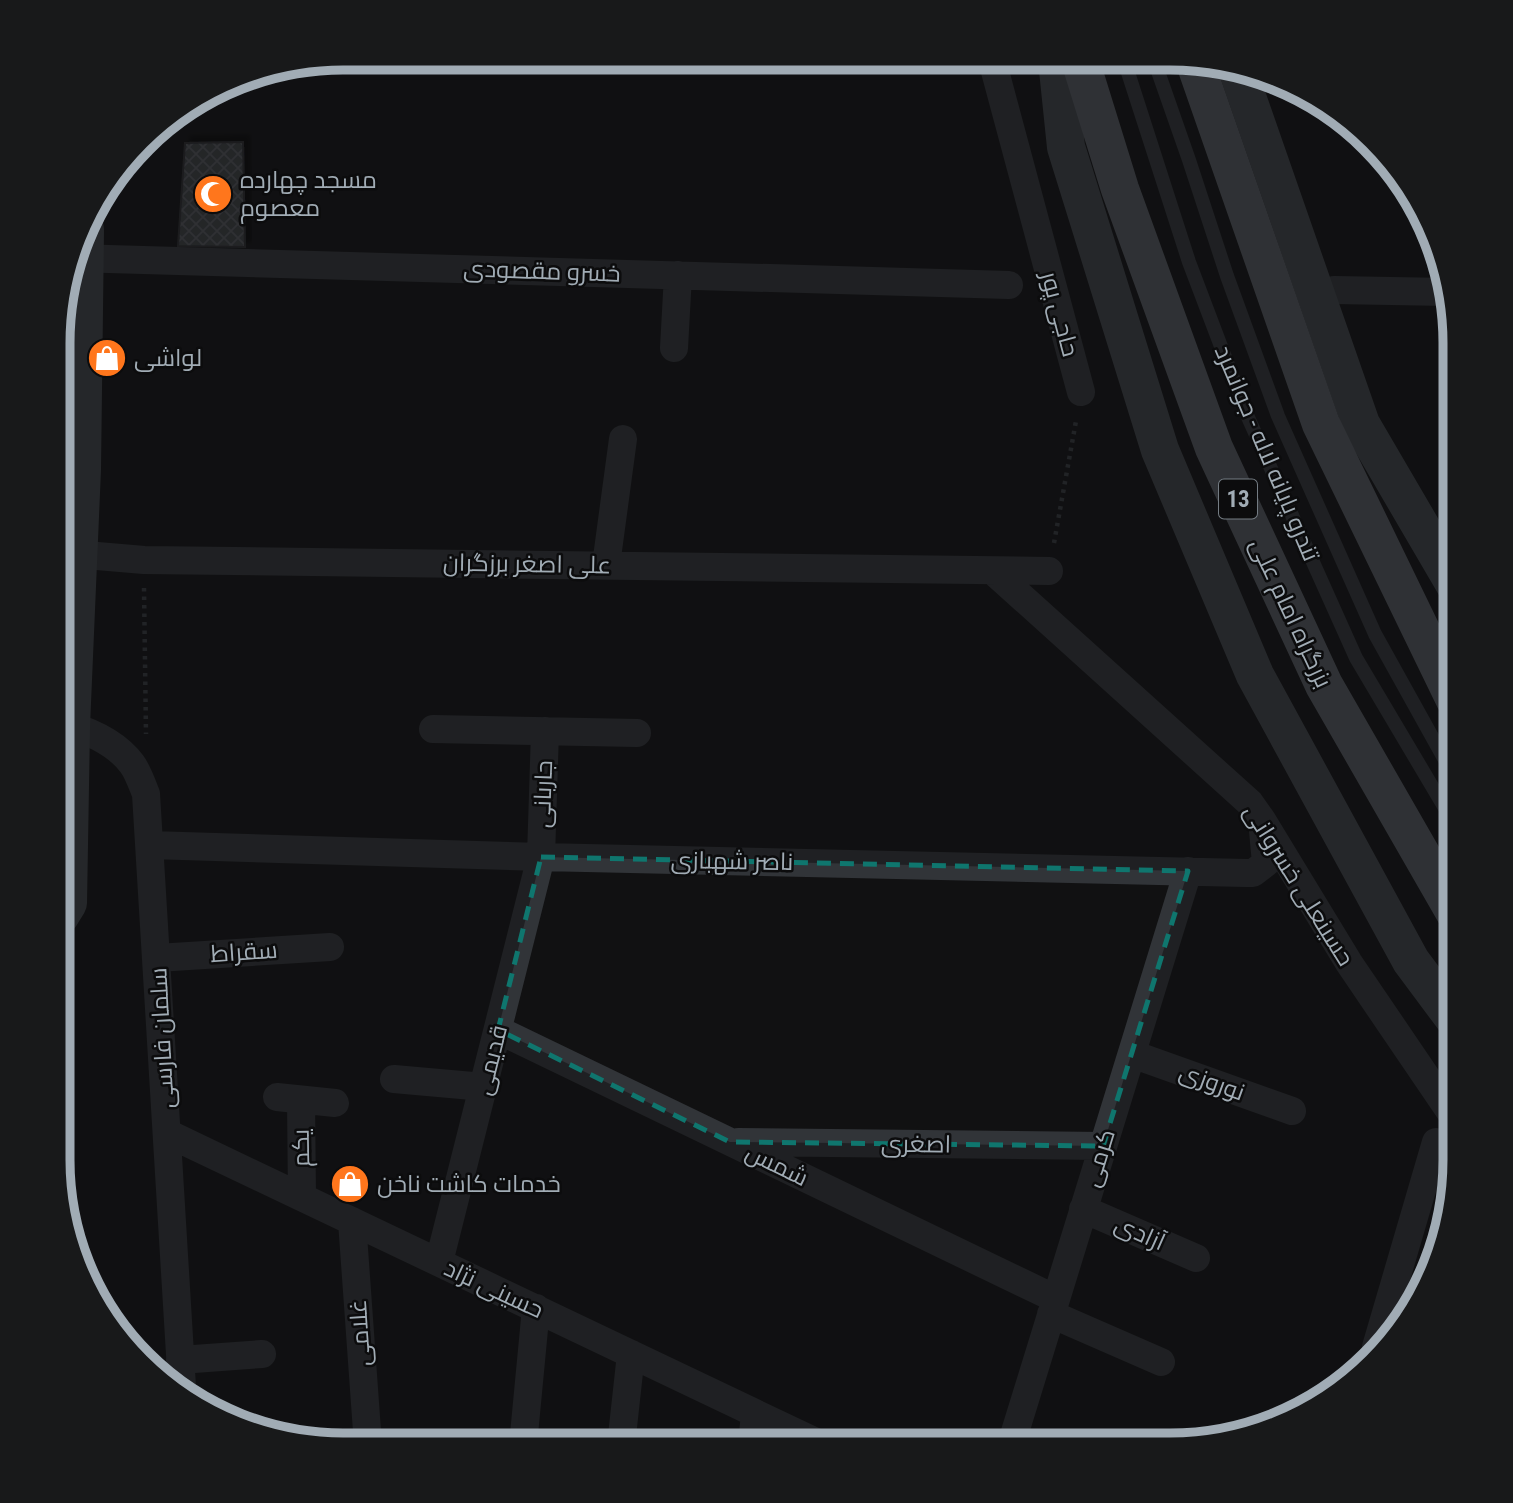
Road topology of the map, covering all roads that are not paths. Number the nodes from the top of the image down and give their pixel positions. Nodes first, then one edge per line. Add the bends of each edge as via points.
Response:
1 (995, 70) edge
2 (1058, 70) edge
3 (1083, 70) edge
4 (1127, 70) edge
5 (1158, 70) edge
6 (1198, 72) edge
7 (1241, 79) edge
8 (87, 248) edge
9 (80, 268) edge
10 (678, 275) junction
11 (1009, 285) dead end
12 (1334, 290) dead end
13 (1438, 292) edge
14 (674, 348) dead end
15 (1081, 392) road end
16 (623, 439) dead end
17 (72, 472) edge
18 (70, 553) edge
19 (1443, 564) edge
20 (606, 565) junction
21 (993, 571) junction
22 (1049, 571) road end
23 (1443, 675) edge
24 (71, 726) junction
25 (433, 729) dead end
26 (545, 731) junction
27 (637, 733) dead end
28 (1443, 756) edge
29 (70, 785) edge
30 (1443, 805) edge
31 (1262, 820) junction
32 (150, 845) junction
33 (541, 857) junction
34 (1188, 871) junction
35 (1443, 892) edge
36 (330, 947) dead end
37 (157, 958) junction
38 (1443, 1004) edge
39 (498, 1030) junction
40 (1132, 1054) junction
41 (394, 1079) dead end
42 (484, 1087) junction
43 (335, 1103) dead end
44 (1443, 1103) edge
45 (1292, 1111) dead end
46 (167, 1133) junction
47 (730, 1142) junction
48 (1436, 1142) dead end
49 (1103, 1146) junction
50 (302, 1197) junction
51 (1083, 1209) junction
52 (352, 1221) junction
53 (1196, 1258) dead end
54 (439, 1262) junction
55 (1053, 1307) junction
56 (536, 1308) junction
57 (1380, 1335) edge
58 (262, 1354) dead end
59 (631, 1354) junction
60 (1161, 1362) dead end
61 (181, 1373) edge
62 (755, 1413) junction
63 (367, 1433) edge
64 (524, 1433) edge
65 (622, 1433) edge
66 (753, 1433) edge
67 (796, 1433) edge
68 (1015, 1433) edge

1 - 15 street, حاجی پور
2 - 38 main road via 1066,146 1160,450 1255,675 1412,961
3 - 35 highway, بزرگراه امام علی / 13 via 1120,189 1214,448 1324,685
4 - 30 lane, تندرو پایانه لاله - جوانمرد via 1189,262 1247,415 1356,658
5 - 28 lane via 1278,416 1375,634
6 - 23 highway via 1321,424
7 - 19 main road via 1361,424
8 - 10 street, خسرو مقصودی
9 - 17 main road
10 - 11 street, خسرو مقصودی
10 - 14 street
12 - 13 street
16 - 20 street
17 - 18 main road
18 - 20 street, علی اصغر برزگران via 144,560
18 - 24 main road
20 - 21 street, علی اصغر برزگران
21 - 22 street, علی اصغر برزگران
21 - 31 street, حسینعلی خسروانی via 1250,803
24 - 29 main road
24 - 32 street, سلمان فارسی via 111,744 132,764 146,794
25 - 26 street
26 - 27 street
26 - 33 street, جاربانی
31 - 34 street, ناصر شهبازی via 1266,863 1261,868 1253,873
31 - 44 street, حسینعلی خسروانی via 1349,963
32 - 33 street, ناصر شهبازی
32 - 37 street, سلمان فارسی
33 - 34 street, ناصر شهبازی
33 - 39 street, قدیمی
34 - 40 street, کرمی
36 - 37 street, سقراط
37 - 46 street, سلمان فارسی
39 - 42 street, قدیمی
39 - 47 street, شمس
40 - 45 street, نوروزی
40 - 49 street, کرمی
41 - 42 street
42 - 54 street, قدیمی
43 - 50 street, یکم via 289,1099
46 - 50 street, حسینی نژاد
46 - 61 street, سلمان فارسی
47 - 49 street, اصغری
47 - 55 street, شمس
48 - 57 street
49 - 51 street, کرمی
50 - 52 street, حسینی نژاد
51 - 53 street, آزادی
51 - 55 street, کرمی
52 - 54 street, حسینی نژاد
52 - 63 street, غلامی
54 - 56 street, حسینی نژاد
55 - 60 street, شمس
55 - 68 street, کرمی
56 - 59 street, حسینی نژاد
56 - 64 street
58 - 61 street
59 - 62 street, حسینی نژاد
59 - 65 street
62 - 66 street
62 - 67 street, حسینی نژاد

